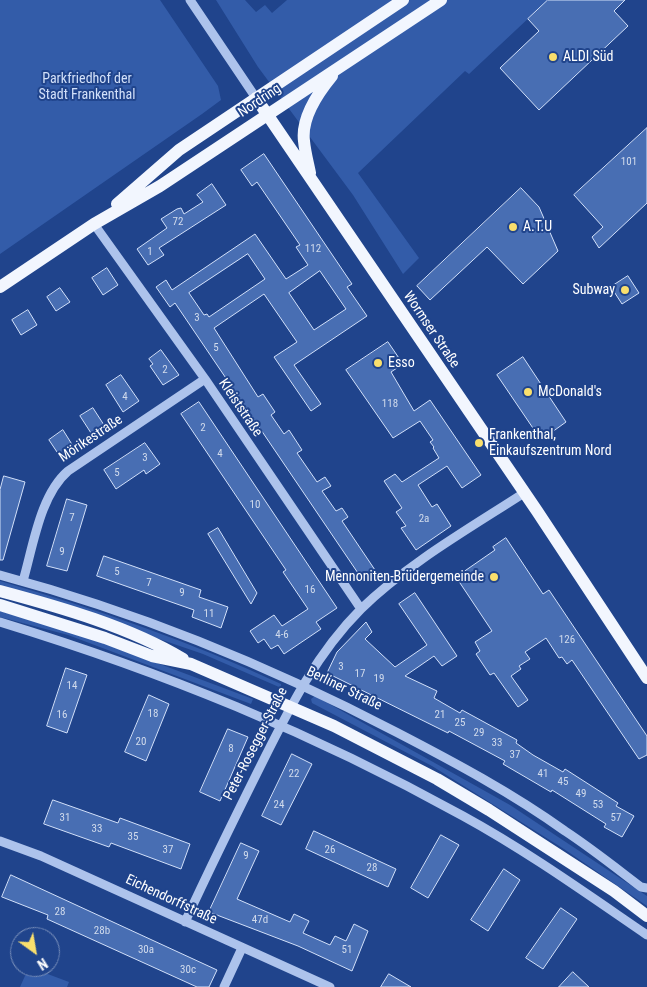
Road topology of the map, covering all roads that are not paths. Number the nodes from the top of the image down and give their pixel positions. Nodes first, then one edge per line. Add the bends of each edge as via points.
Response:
1 (190, 0) edge
2 (402, 0) edge
3 (441, 0) edge
4 (340, 67) junction
5 (256, 98) junction
6 (267, 114) junction
7 (312, 180) junction
8 (94, 224) junction
9 (0, 287) edge
10 (205, 379) junction
11 (524, 492) junction
12 (0, 575) edge
13 (23, 581) junction
14 (0, 591) edge
15 (0, 605) edge
16 (361, 609) junction
17 (0, 622) edge
18 (191, 664) junction
19 (647, 678) edge
20 (302, 686) junction
21 (291, 705) junction
22 (281, 725) junction
23 (0, 841) edge
24 (647, 888) edge
25 (647, 916) edge
26 (185, 922) junction
27 (647, 935) edge
28 (242, 948) junction
29 (224, 987) edge
30 (330, 987) edge

1 - 5 street, Wormser Straße
2 - 5 main road, Nordring
3 - 4 main road, Nordring
4 - 6 main road, Nordring
4 - 7 main road via 317,97 307,121 303,139
5 - 6 main road, Wormser Straße
5 - 8 main road, Nordring via 179,150
6 - 7 main road, Wormser Straße
6 - 8 main road, Nordring via 160,186
7 - 11 main road, Wormser Straße
8 - 9 main road, Nordring
8 - 10 street, Kleiststraße
10 - 13 street, Mörikestraße via 61,477 47,499
10 - 16 street, Kleiststraße
11 - 16 street, Peter-Rosegger-Straße via 406,571
11 - 19 main road, Wormser Straße
12 - 13 street, Berliner Straße
13 - 20 street, Berliner Straße via 175,631
14 - 18 main road via 148,640
15 - 18 main road via 152,656
16 - 20 street, Peter-Rosegger-Straße via 330,643
17 - 22 street via 141,667
18 - 21 main road
20 - 21 street, Peter-Rosegger-Straße
20 - 24 street, Berliner Straße via 448,758 565,830 641,887
21 - 22 street, Peter-Rosegger-Straße
21 - 25 main road via 489,810
22 - 26 street, Peter-Rosegger-Straße
22 - 27 street via 359,760 465,817
23 - 26 street, Eichendorffstraße via 41,856
26 - 28 street, Eichendorffstraße
28 - 29 street
28 - 30 street, Eichendorffstraße

